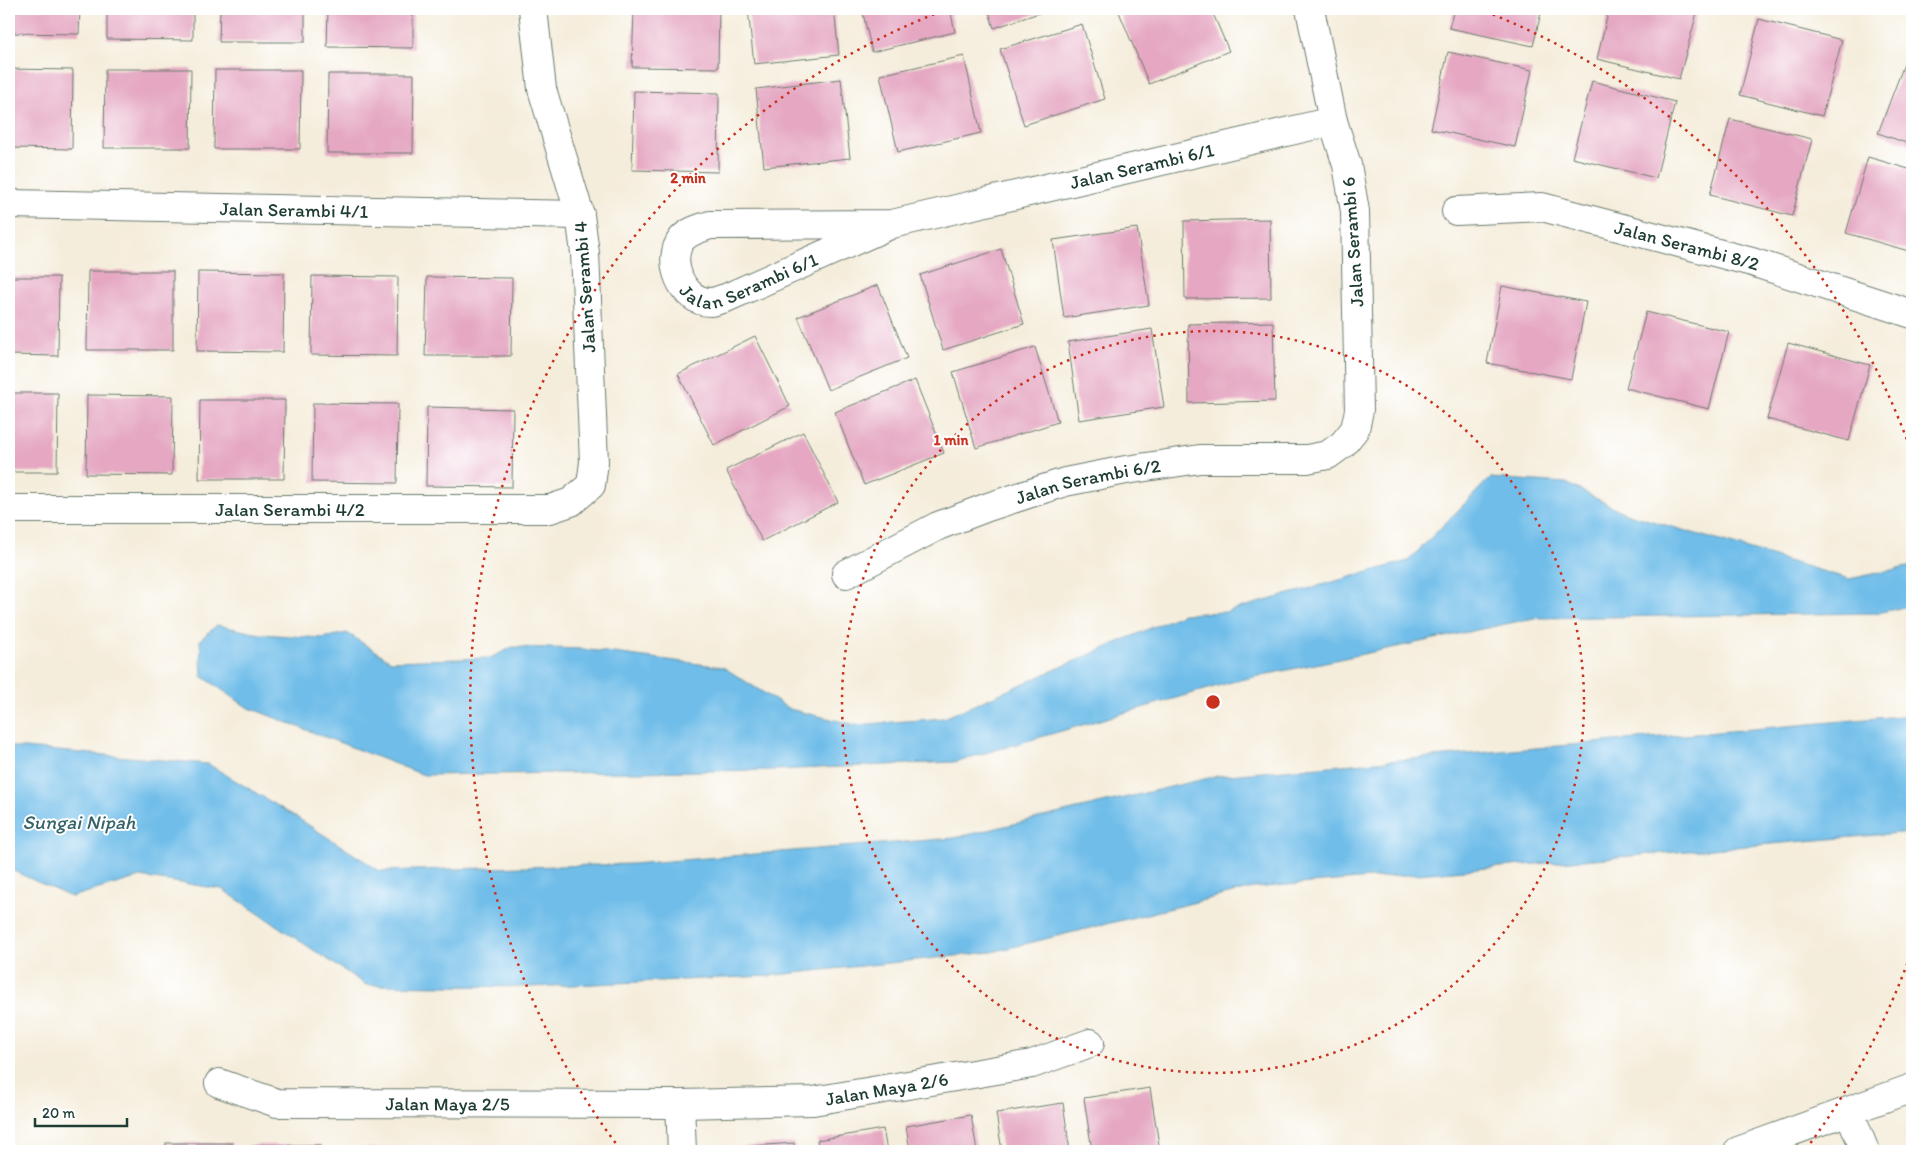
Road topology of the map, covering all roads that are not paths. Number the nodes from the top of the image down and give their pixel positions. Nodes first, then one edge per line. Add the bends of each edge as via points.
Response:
1 (532, 9) edge
2 (1310, 9) edge
3 (1333, 121) junction
4 (9, 204) edge
5 (1456, 211) dead end
6 (580, 215) junction
7 (892, 224) junction
8 (1912, 314) edge
9 (1343, 444) joint
10 (572, 502) joint
11 (9, 509) edge
12 (846, 574) dead end
13 (1090, 1043) dead end
14 (219, 1083) dead end
15 (1912, 1088) edge
16 (680, 1104) junction
17 (1849, 1111) junction
18 (682, 1151) edge
19 (1738, 1151) edge
20 (1865, 1151) edge

1 - 6 street, Jalan Serambi 4 via 542,89
2 - 3 street, Jalan Serambi 6
3 - 7 street, Jalan Serambi 6/1
3 - 9 street, Jalan Serambi 6 via 1347,165 1355,211 1359,410 1355,429
4 - 6 street, Jalan Serambi 4/1
5 - 8 street, Jalan Serambi 8/2 via 1542,207 1752,262
6 - 10 street, Jalan Serambi 4 via 585,253 594,462 591,485
7 - 7 street, Jalan Serambi 6/1 via 710,225 683,238 676,251 675,268 684,287 696,298 710,302 726,298
9 - 12 street, Jalan Serambi 6/2 via 1328,455 1307,459 1200,460 1065,482 988,506 938,526
10 - 11 street, Jalan Serambi 4/2 via 550,510 521,511
13 - 16 street, Jalan Maya 2/6 via 1032,1064 814,1101
14 - 16 street, Jalan Maya 2/5 via 277,1103
15 - 17 street
16 - 18 street
17 - 19 street
17 - 20 street

